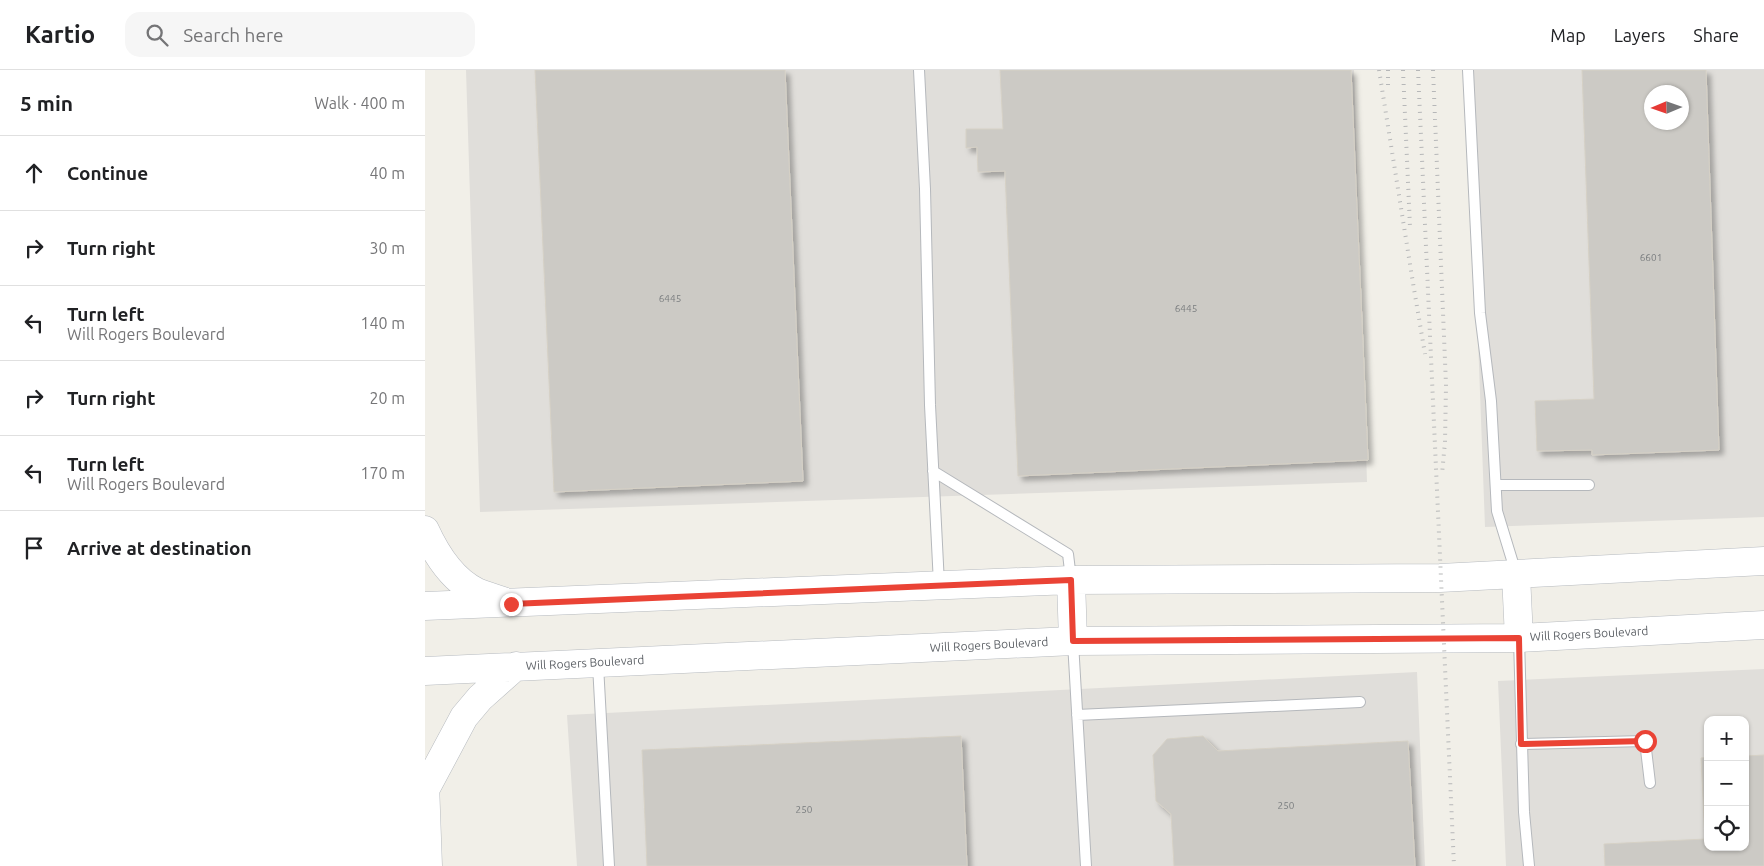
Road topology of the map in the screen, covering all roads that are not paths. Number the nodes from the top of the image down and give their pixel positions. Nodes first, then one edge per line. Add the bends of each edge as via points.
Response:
1 (919, 70) edge
2 (1468, 70) edge
3 (933, 471) junction
4 (1496, 485) junction
5 (1589, 485) dead end
6 (425, 530) edge
7 (1764, 561) edge
8 (1516, 575) junction
9 (1071, 580) junction
10 (939, 585) junction
11 (511, 604) junction
12 (425, 606) edge
13 (1764, 625) edge
14 (1519, 638) junction
15 (1073, 641) junction
16 (598, 662) junction
17 (516, 666) junction
18 (425, 670) edge
19 (1360, 702) dead end
20 (1077, 715) junction
21 (1521, 744) junction
22 (425, 783) edge
23 (1650, 784) dead end
24 (425, 790) edge
25 (428, 866) edge
26 (609, 866) edge
27 (1086, 866) edge
28 (1529, 866) edge

1 - 3 lane
2 - 4 lane via 1480,313 1491,401
3 - 9 lane via 1068,554
3 - 10 lane
4 - 5 lane
4 - 8 lane via 1497,511
6 - 11 main road via 451,573 475,591
7 - 8 main road
8 - 9 main road
8 - 14 main road
9 - 10 main road
9 - 15 main road
10 - 11 main road
11 - 12 main road
13 - 14 main road, Will Rogers Boulevard
14 - 15 main road, Will Rogers Boulevard
14 - 21 lane
15 - 16 main road, Will Rogers Boulevard
15 - 20 lane
16 - 17 main road, Will Rogers Boulevard
16 - 26 lane
17 - 18 main road, Will Rogers Boulevard
17 - 24 main road via 464,717
19 - 20 lane
20 - 27 lane
21 - 23 lane via 1645,741
21 - 28 lane
22 - 24 main road
24 - 25 main road

